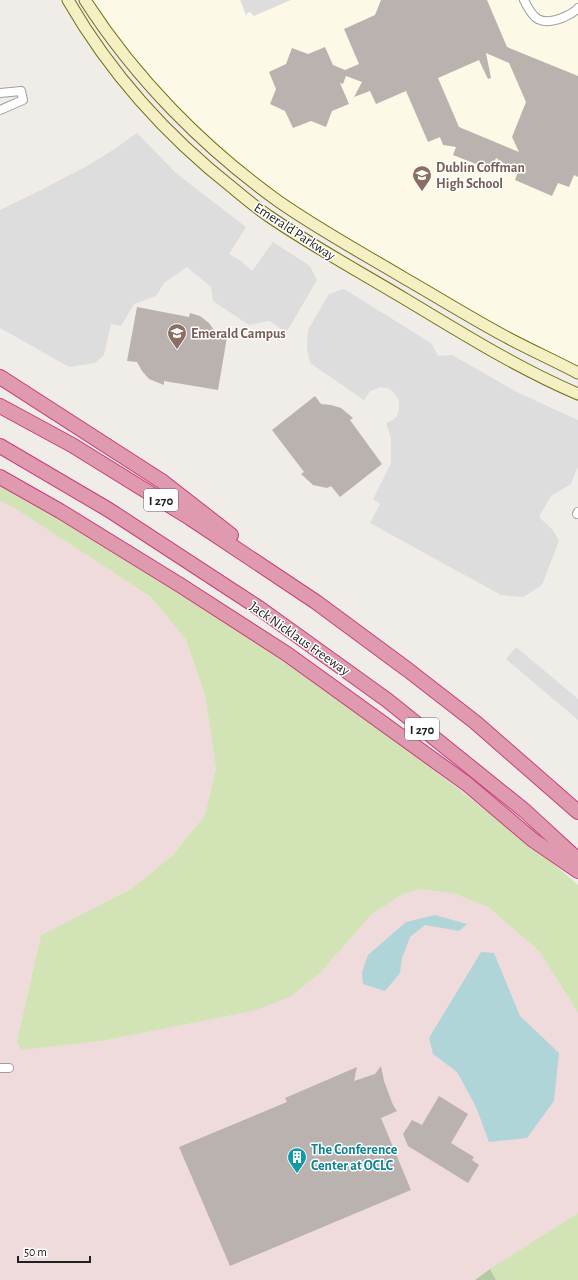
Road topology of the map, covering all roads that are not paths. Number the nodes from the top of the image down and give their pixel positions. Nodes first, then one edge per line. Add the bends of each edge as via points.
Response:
1 (68, 0) edge
2 (85, 0) edge
3 (524, 0) edge
4 (578, 8) edge
5 (0, 93) edge
6 (0, 110) edge
7 (578, 373) edge
8 (0, 377) edge
9 (578, 394) edge
10 (0, 406) edge
11 (0, 446) edge
12 (0, 477) edge
13 (316, 602) junction
14 (578, 812) edge
15 (578, 860) edge
16 (578, 871) edge
17 (0, 1068) edge
18 (9, 1068) dead end

1 - 9 main road, Emerald Parkway via 107,60 135,94 190,152 252,204 308,242 510,362
2 - 7 main road, Emerald Parkway via 145,82 234,166 278,201 457,309
3 - 4 street via 530,13 538,20 546,22 569,15
5 - 6 street via 21,91 23,100
8 - 13 highway via 163,482
10 - 13 highway, I 270 via 72,445 190,518
11 - 15 highway, Jack Nicklaus Freeway / I 270 via 109,510 259,608 380,695 525,811
12 - 16 highway via 180,585 287,654 467,784 533,840
13 - 14 highway, I 270 via 475,722
17 - 18 street

